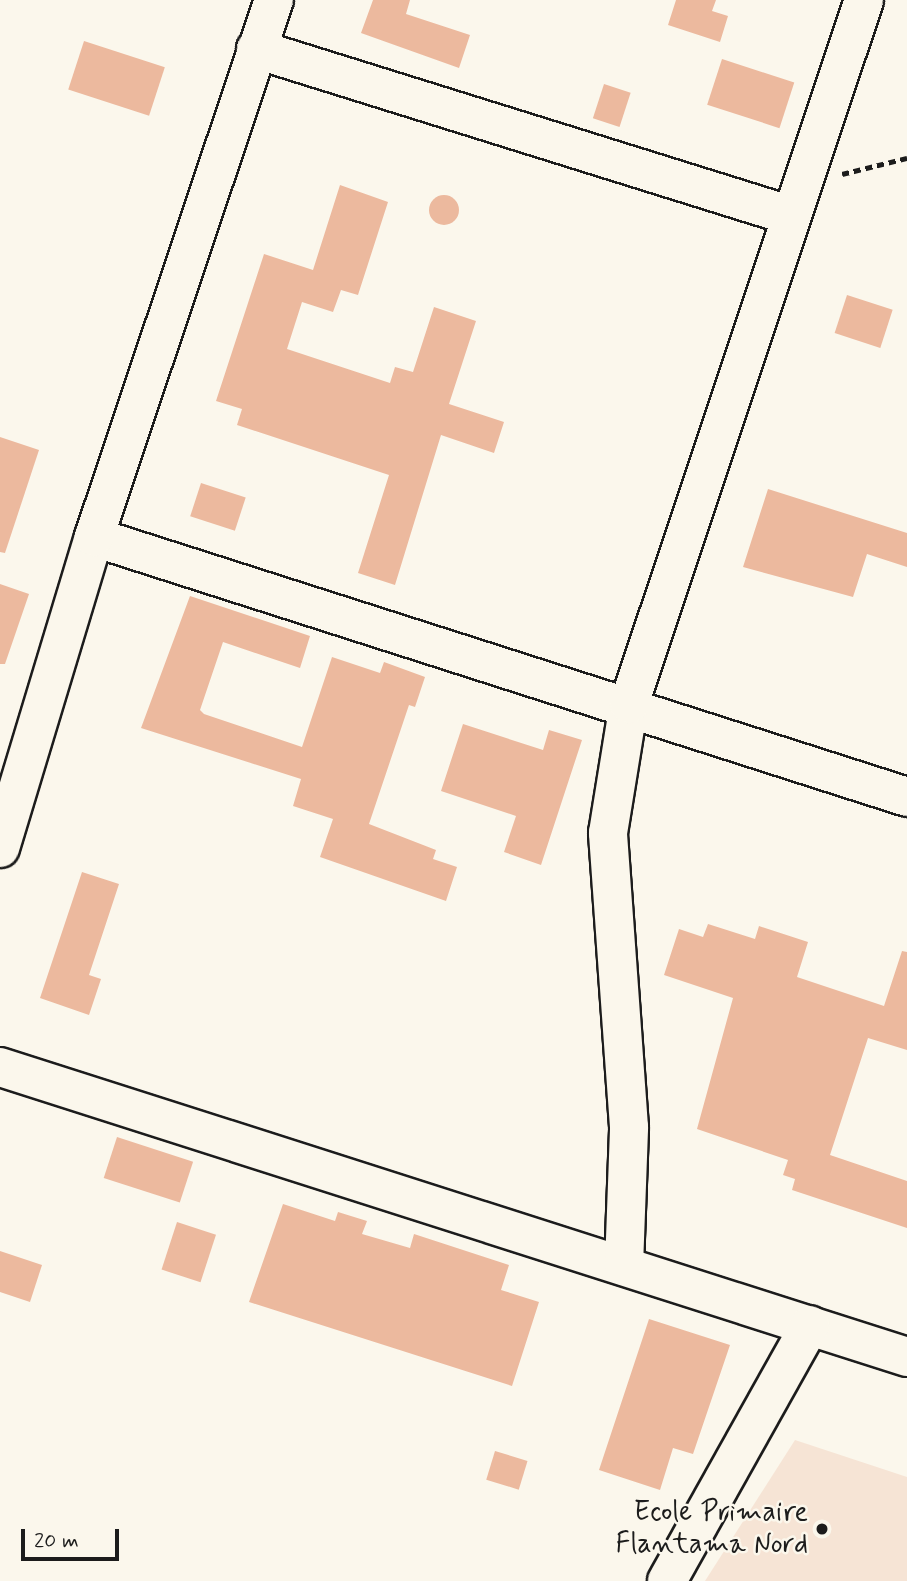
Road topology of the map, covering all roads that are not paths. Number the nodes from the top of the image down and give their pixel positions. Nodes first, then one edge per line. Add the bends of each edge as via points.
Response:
1 (274, 0) edge
2 (864, 0) edge
3 (256, 49) junction
4 (797, 199) junction
5 (94, 537) junction
6 (629, 704) junction
7 (907, 797) edge
8 (0, 848) edge
9 (0, 1067) edge
10 (624, 1266) junction
11 (810, 1325) junction
12 (907, 1357) edge
13 (667, 1581) edge

1 - 3 street
2 - 4 street
3 - 4 street
3 - 5 street
4 - 6 street
5 - 6 street
5 - 8 street
6 - 7 street
6 - 10 street via 608,833 628,1127
9 - 10 street
10 - 11 street
11 - 12 street
11 - 13 street

